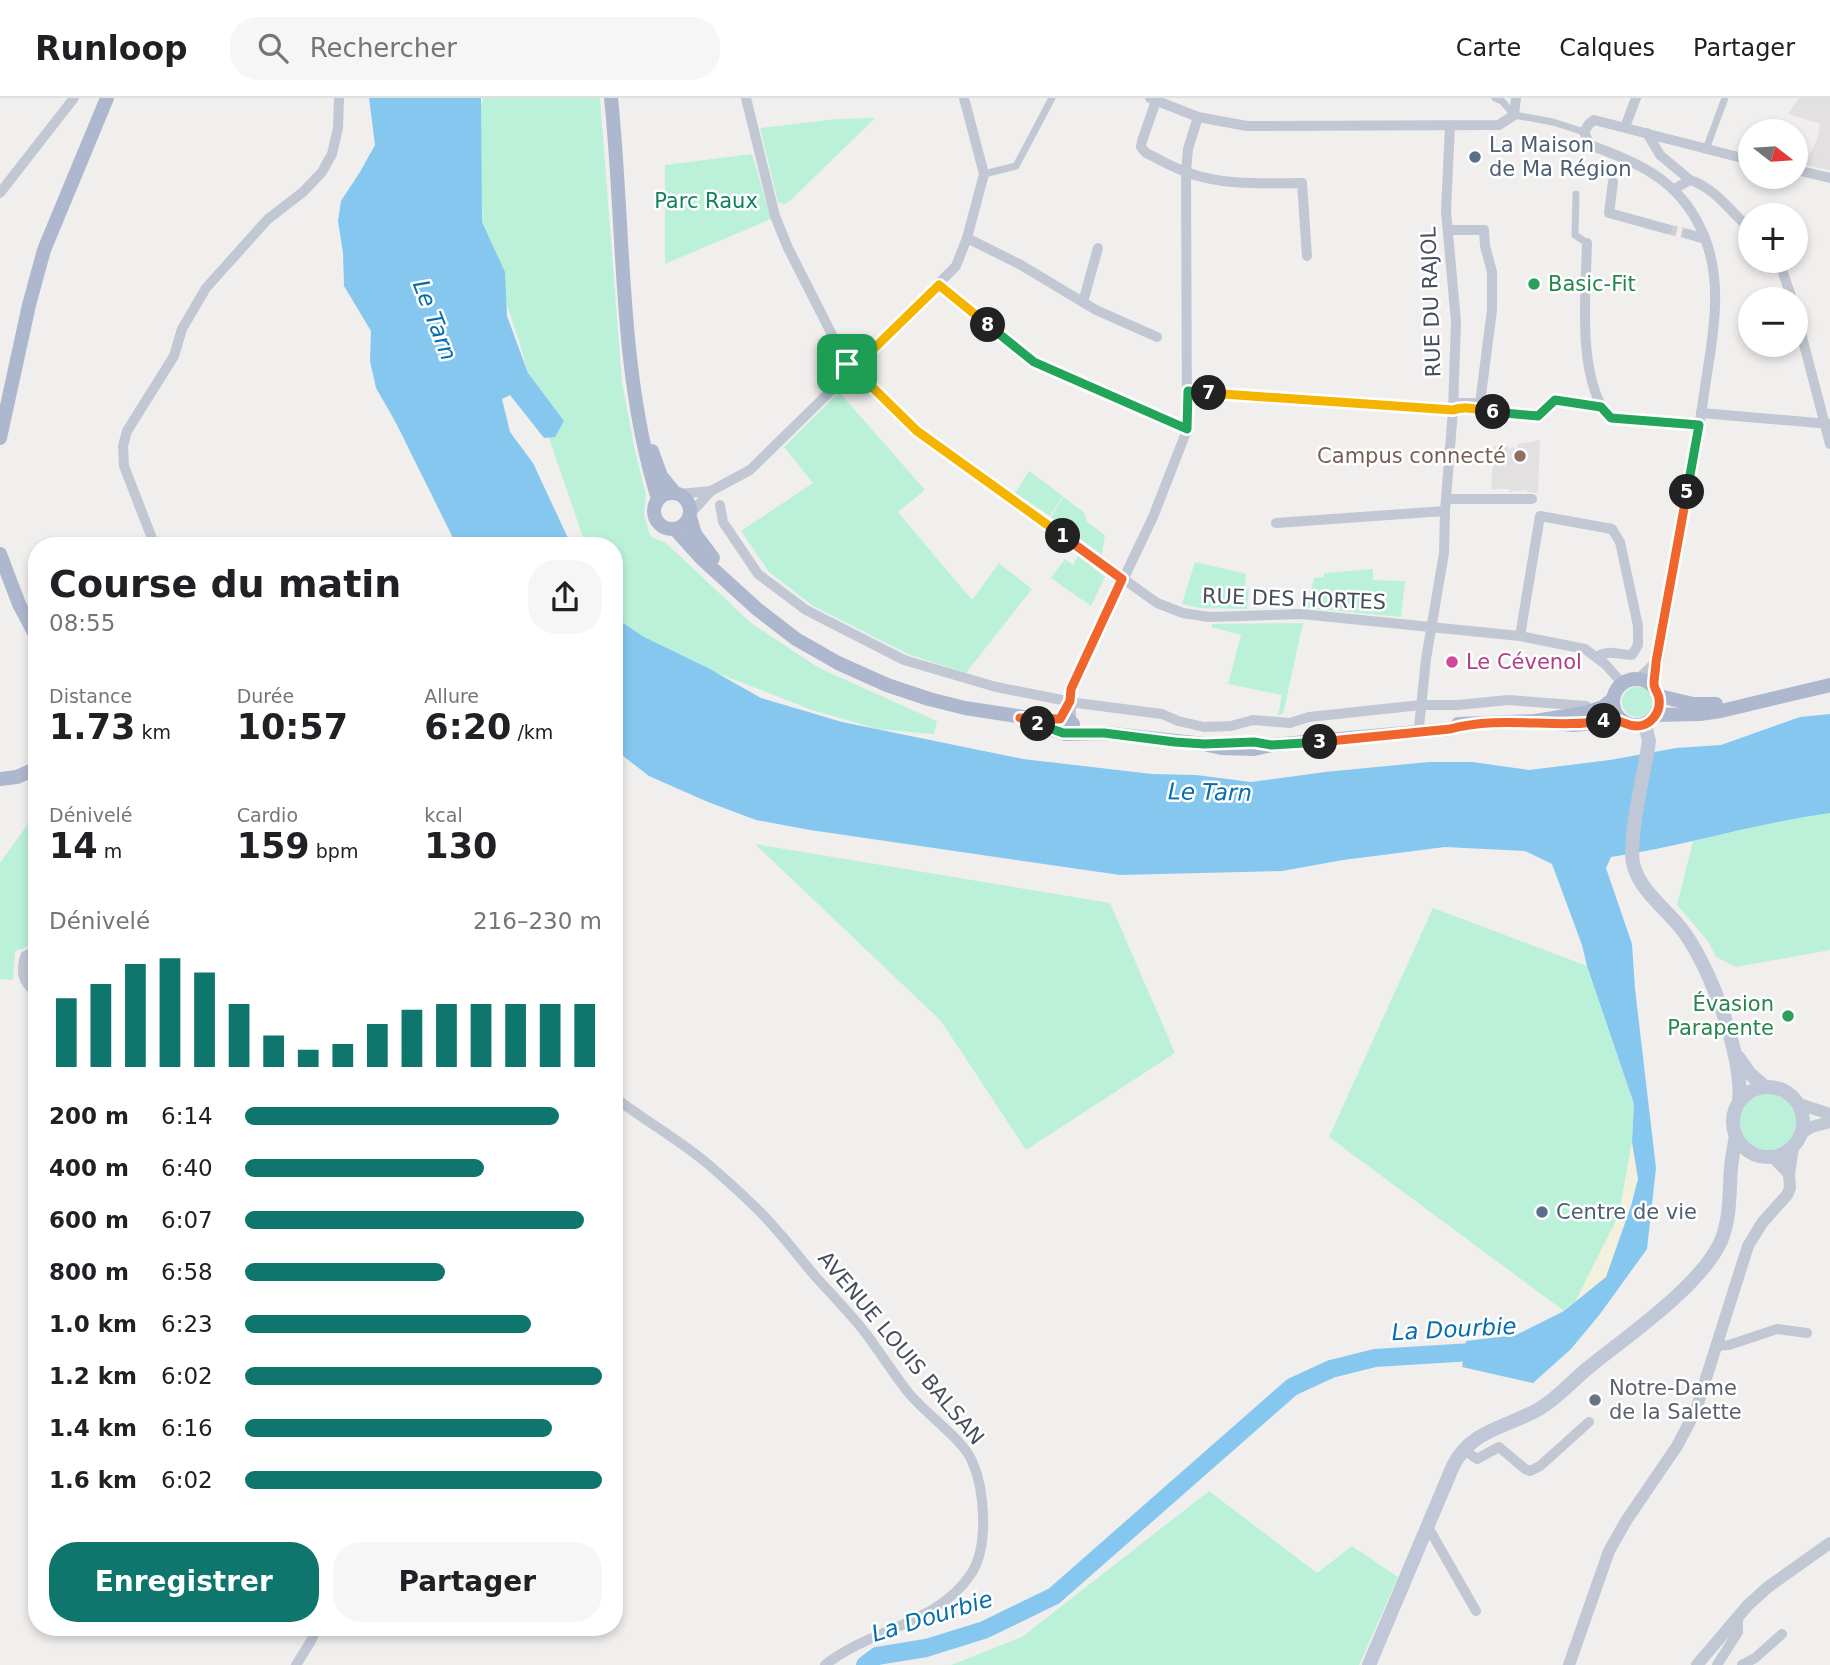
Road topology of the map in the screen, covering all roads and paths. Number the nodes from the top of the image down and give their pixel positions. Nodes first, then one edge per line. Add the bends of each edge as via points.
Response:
1 (74, 98) edge
2 (107, 98) edge
3 (339, 98) edge
4 (611, 98) edge
5 (746, 98) edge
6 (964, 98) edge
7 (1052, 98) edge
8 (1494, 98) edge
9 (1516, 98) edge
10 (1636, 98) edge
11 (1725, 98) edge
12 (1158, 100) edge
13 (1514, 116) junction
14 (1198, 117) junction
15 (1450, 125) junction
16 (1625, 127) junction
17 (1584, 132) junction
18 (1647, 133) junction
19 (1706, 149) junction
20 (1738, 157) edge
21 (1186, 172) junction
22 (1808, 173) edge
23 (984, 174) junction
24 (1830, 178) edge
25 (1690, 180) junction
26 (1613, 182) dead end
27 (1674, 189) junction
28 (0, 193) edge
29 (1576, 194) dead end
30 (1738, 217) edge
31 (1667, 229) tunnel mouth
32 (1448, 230) junction
33 (1688, 234) tunnel mouth
34 (967, 238) junction
35 (1705, 239) junction
36 (1587, 243) joint
37 (1098, 248) dead end
38 (1307, 256) dead end
39 (939, 285) junction
40 (1083, 302) junction
41 (1157, 338) dead end
42 (1808, 357) edge
43 (859, 363) junction
44 (847, 364) junction
45 (847, 375) junction
46 (859, 376) junction
47 (1188, 391) junction
48 (1601, 407) junction
49 (1453, 410) junction
50 (1701, 413) junction
51 (640, 419) junction
52 (1827, 424) edge
53 (1699, 425) junction
54 (1187, 429) junction
55 (0, 438) edge
56 (1830, 444) edge
57 (711, 491) junction
58 (676, 493) junction
59 (658, 499) junction
60 (1446, 499) junction
61 (1532, 499) dead end
62 (720, 505) dead end
63 (1445, 510) junction
64 (690, 515) junction
65 (1276, 523) dead end
66 (675, 529) junction
67 (152, 537) edge
68 (0, 554) edge
69 (1122, 579) junction
70 (727, 580) junction
71 (28, 621) edge
72 (1432, 626) junction
73 (1520, 636) junction
74 (1597, 657) junction
75 (1656, 662) junction
76 (1638, 679) junction
77 (1830, 679) edge
78 (1623, 684) junction
79 (1830, 685) edge
80 (1656, 691) junction
81 (1613, 699) junction
82 (1070, 701) junction
83 (1421, 705) junction
84 (1586, 706) dead end
85 (1621, 720) junction
86 (1650, 720) junction
87 (1535, 721) junction
88 (1065, 724) junction
89 (1465, 725) junction
90 (1231, 726) junction
91 (1419, 727) junction
92 (1364, 737) junction
93 (1235, 742) junction
94 (1204, 744) junction
95 (1272, 745) junction
96 (28, 772) edge
97 (0, 779) edge
98 (28, 954) edge
99 (28, 986) edge
100 (1735, 1054) junction
101 (1765, 1087) junction
102 (1739, 1102) junction
103 (623, 1103) edge
104 (1799, 1104) junction
105 (1830, 1114) edge
106 (1830, 1122) edge
107 (1802, 1133) junction
108 (1736, 1136) junction
109 (1793, 1147) junction
110 (1753, 1154) junction
111 (1773, 1157) junction
112 (1789, 1174) junction
113 (1731, 1194) junction
114 (1807, 1333) dead end
115 (1716, 1346) junction
116 (1589, 1422) dead end
117 (1463, 1449) junction
118 (1428, 1527) junction
119 (1830, 1543) edge
120 (1476, 1611) dead end
121 (1738, 1618) junction
122 (1782, 1634) dead end
123 (314, 1636) edge
124 (296, 1665) edge
125 (825, 1665) edge
126 (1369, 1665) edge
127 (1569, 1665) edge
128 (1697, 1665) edge
129 (1717, 1665) edge
130 (1742, 1665) edge

1 - 28 street
2 - 55 main road via 44,250
3 - 67 street via 338,128 323,172 268,219 206,288 182,329 169,364 127,431 124,466
4 - 51 main road via 628,343
5 - 44 street via 775,216
6 - 23 street
7 - 23 street via 1016,166
8 - 13 street
9 - 13 street
10 - 16 street
11 - 19 street
12 - 14 street
12 - 21 street via 1141,147
13 - 15 street via 1499,125
13 - 17 street
14 - 15 street via 1288,128
14 - 21 street
15 - 32 street, RUE DU RAJOL
16 - 17 street via 1594,120
16 - 18 street
17 - 27 street via 1590,145 1634,162
18 - 19 street
18 - 25 street via 1660,155
19 - 20 street
21 - 38 street via 1242,183 1302,183
21 - 47 street
22 - 24 street
23 - 34 street
25 - 27 street
25 - 30 street via 1709,189
26 - 31 street via 1609,213
27 - 35 street
29 - 36 street via 1575,235
32 - 49 street, RUE DU RAJOL via 1455,322
32 - 49 street via 1483,229 1492,272 1492,310 1479,403 1459,403
33 - 35 street
34 - 39 street via 956,266
34 - 40 street
35 - 50 street via 1715,279 1715,303
36 - 48 street via 1586,355
37 - 40 street
39 - 43 street
39 - 54 street via 1034,362
40 - 41 street
42 - 52 street
43 - 44 street
43 - 46 street
44 - 45 street
45 - 46 street
45 - 57 street via 750,470
46 - 69 street, RUE DES HORTES via 917,431
47 - 49 street
47 - 54 street
48 - 49 street via 1555,400 1538,416
48 - 53 street via 1611,418
49 - 60 street, RUE DU RAJOL
50 - 52 street
50 - 53 street
51 - 58 main road via 661,476
51 - 59 main road via 644,453
52 - 56 street
53 - 75 street
54 - 69 street via 1153,517
57 - 58 street
57 - 64 street
58 - 59 main road
58 - 64 main road via 688,501
59 - 66 main road via 654,511 658,523
60 - 61 street
60 - 63 street, RUE DU RAJOL
62 - 82 street via 723,522 758,574 806,610 904,660 996,687
63 - 65 street
63 - 72 street, RUE DU RAJOL via 1444,553
64 - 66 main road
64 - 70 main road via 695,534
66 - 70 main road
68 - 71 main road
69 - 72 street, RUE DES HORTES via 1157,603 1209,617 1301,614
69 - 82 street via 1071,689
70 - 88 main road via 796,639 860,674 965,708
72 - 73 street, RUE DES HORTES
72 - 83 street, RUE DU RAJOL
73 - 74 street, RUE DES HORTES via 1585,649
73 - 74 street via 1540,516 1612,529 1620,542 1638,645 1632,655 1613,652
74 - 78 street
75 - 76 street
75 - 80 street
76 - 78 main road
76 - 80 main road
77 - 80 main road via 1741,701 1702,705
78 - 81 main road
79 - 86 main road via 1721,711
80 - 86 main road via 1660,706
81 - 85 main road
81 - 87 main road via 1594,711
82 - 88 street
82 - 90 street via 1162,714 1204,727
83 - 84 street via 1508,700
83 - 90 street via 1290,723 1253,720
83 - 91 street, RUE DU RAJOL
85 - 86 main road via 1632,725
85 - 87 main road via 1574,725
86 - 100 main road via 1633,865 1645,888 1702,960
87 - 89 main road
88 - 94 main road
89 - 91 main road
89 - 92 main road
90 - 93 street
91 - 92 main road
92 - 95 main road
93 - 94 main road
93 - 95 main road
94 - 95 main road via 1254,749
96 - 97 main road
98 - 99 street via 21,970
100 - 101 main road
100 - 102 main road
101 - 102 main road
101 - 104 main road via 1783,1090
102 - 108 main road via 1734,1113
103 - 125 street, AVENUE LOUIS BALSAN via 704,1161 774,1226 866,1334 908,1392 971,1461 983,1519 981,1548 972,1573 934,1609 842,1651
104 - 105 street
104 - 107 main road
106 - 107 street
107 - 109 main road
108 - 110 main road
108 - 113 main road
109 - 111 main road
109 - 112 street
110 - 111 main road
110 - 113 main road via 1742,1162
111 - 112 street
112 - 115 street via 1787,1195 1748,1246
113 - 117 main road via 1720,1242 1697,1276 1547,1405 1478,1437
114 - 115 street via 1777,1329
115 - 127 street via 1692,1419 1609,1551
116 - 117 street via 1530,1471 1499,1447 1477,1459
117 - 118 main road
118 - 120 street
118 - 126 main road
119 - 121 street via 1786,1572
121 - 128 street
121 - 129 street via 1738,1632
122 - 130 street
123 - 124 street

